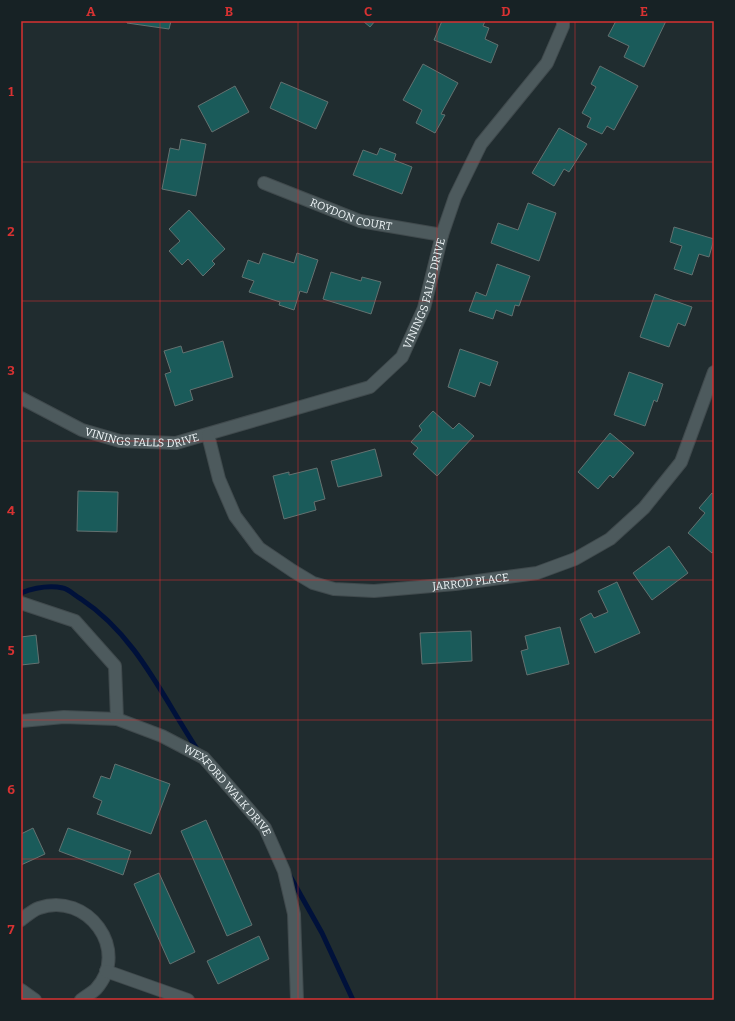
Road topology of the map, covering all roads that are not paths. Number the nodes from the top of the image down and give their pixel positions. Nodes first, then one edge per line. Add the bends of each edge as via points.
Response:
1 (563, 21) edge
2 (264, 183) dead end
3 (442, 235) junction
4 (714, 372) edge
5 (21, 398) edge
6 (208, 435) junction
7 (21, 602) edge
8 (117, 719) junction
9 (21, 721) edge
10 (21, 920) edge
11 (106, 971) junction
12 (21, 990) edge
13 (35, 1000) edge
14 (81, 1000) edge
15 (188, 1000) edge
16 (297, 1000) edge

1 - 3 street, VININGS FALLS DRIVE via 547,63 481,144 455,197
2 - 3 street, ROYDON COURT via 360,221
3 - 6 street, VININGS FALLS DRIVE via 424,308 402,357 370,387
4 - 6 street, JARROD PLACE via 681,462 644,508 610,539 575,559 536,573 455,584 374,591 334,589 313,583 293,571 259,548 235,516 219,479
5 - 6 street, VININGS FALLS DRIVE via 82,430 120,442 176,443
7 - 8 street via 75,621 115,666
8 - 9 street, WEXFORD WALK DRIVE via 64,717
8 - 16 street, WEXFORD WALK DRIVE via 162,736 204,758 265,828 284,871 294,914
10 - 11 street via 38,908 58,904 79,909 94,920 104,935 108,952
11 - 14 street via 96,988
11 - 15 street
12 - 13 street

